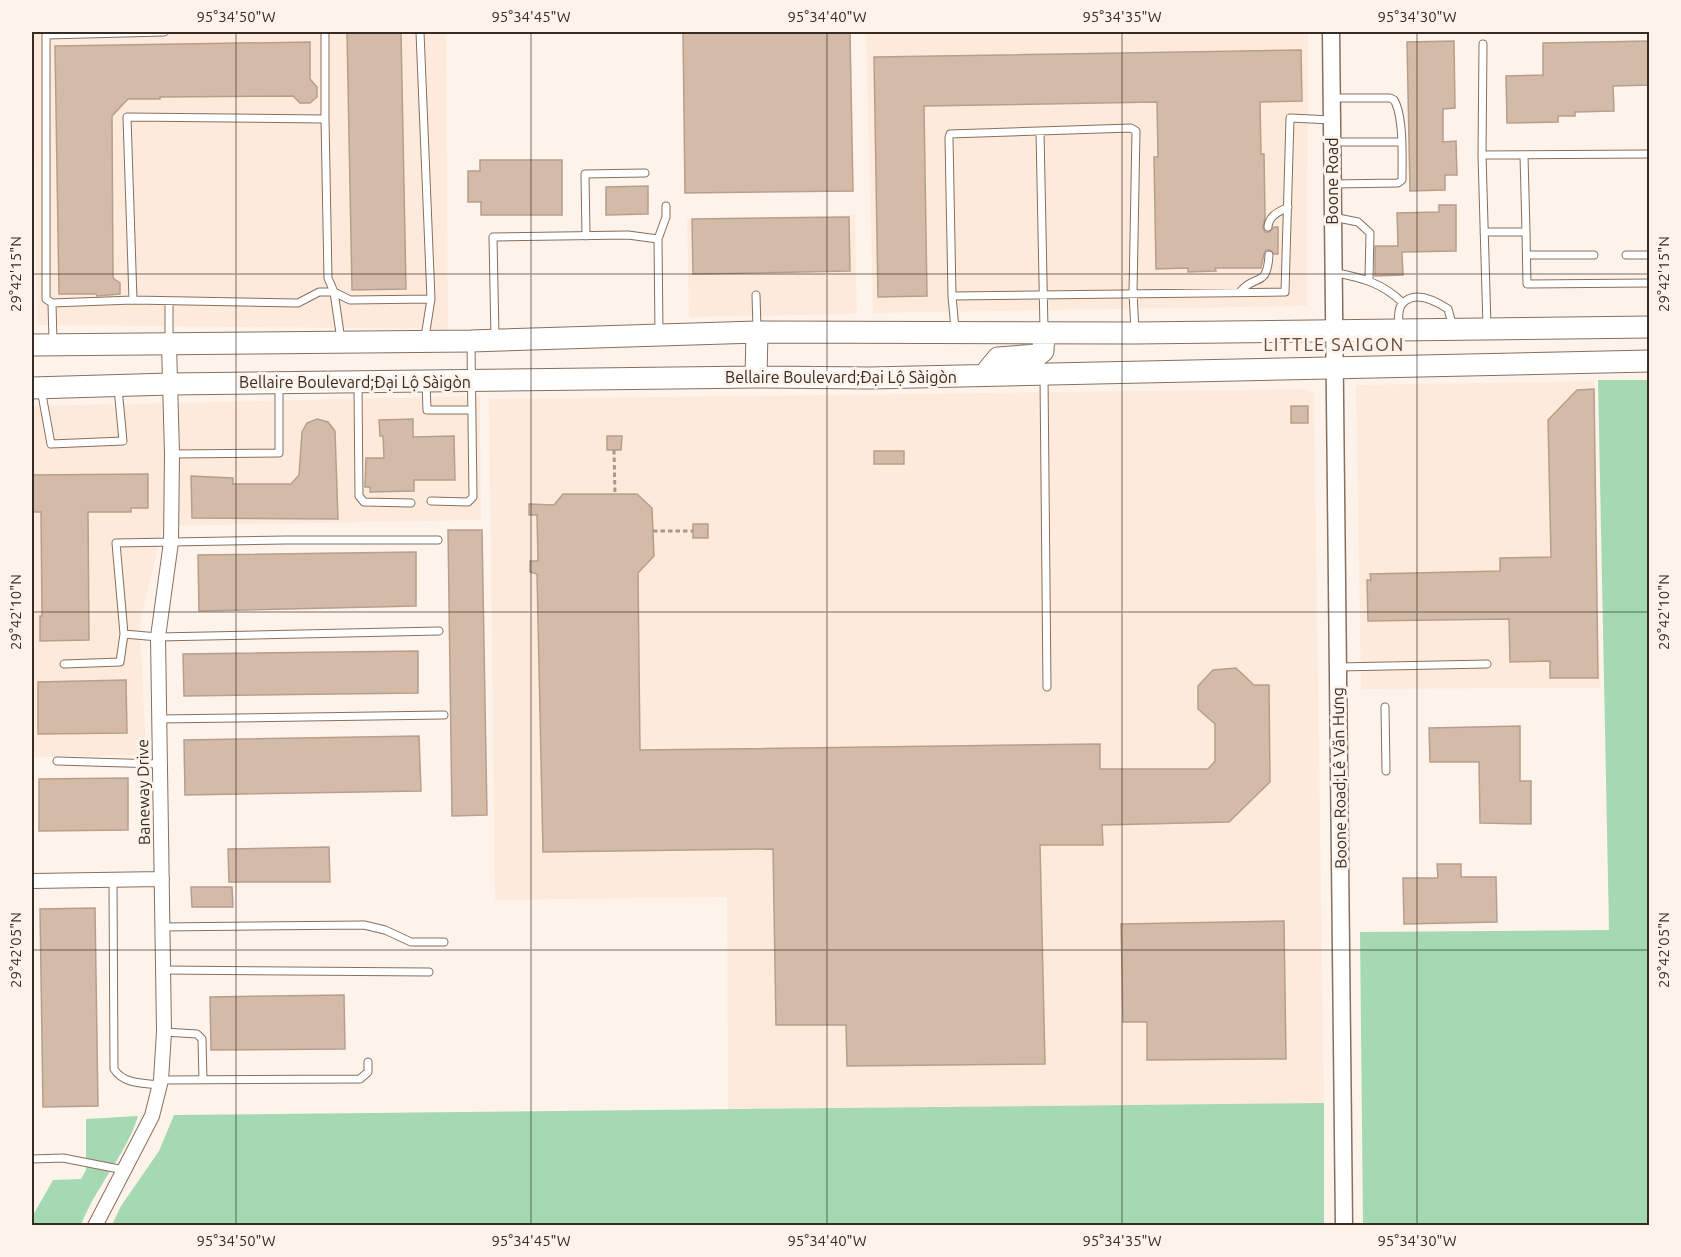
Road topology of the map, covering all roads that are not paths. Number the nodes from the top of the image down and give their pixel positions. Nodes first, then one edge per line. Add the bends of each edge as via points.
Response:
1 (164, 32) edge
2 (325, 32) edge
3 (420, 32) edge
4 (1331, 32) edge
5 (1483, 44) dead end
6 (1331, 98) junction
7 (325, 119) junction
8 (1332, 120) junction
9 (1040, 131) junction
10 (1332, 142) junction
11 (1402, 142) junction
12 (1650, 154) edge
13 (1482, 155) junction
14 (1524, 156) junction
15 (645, 173) dead end
16 (1332, 184) junction
17 (666, 206) dead end
18 (1288, 207) junction
19 (1332, 217) junction
20 (1268, 227) dead end
21 (1484, 232) junction
22 (1526, 232) junction
23 (586, 236) junction
24 (658, 239) junction
25 (1269, 255) dead end
26 (1527, 255) junction
27 (1594, 255) dead end
28 (1626, 255) dead end
29 (1650, 255) edge
30 (1333, 272) junction
31 (1370, 279) junction
32 (1650, 283) edge
33 (334, 292) junction
34 (1240, 292) junction
35 (1133, 293) junction
36 (1044, 294) junction
37 (756, 296) dead end
38 (952, 296) junction
39 (431, 299) junction
40 (133, 300) junction
41 (169, 301) junction
42 (51, 303) junction
43 (1403, 303) junction
44 (1650, 327) edge
45 (1576, 328) junction
46 (1454, 329) junction
47 (1487, 329) junction
48 (1399, 330) junction
49 (1333, 331) junction
50 (757, 332) junction
51 (955, 332) junction
52 (1044, 332) junction
53 (1135, 333) junction
54 (659, 336) junction
55 (496, 340) junction
56 (425, 341) junction
57 (471, 341) junction
58 (341, 342) junction
59 (169, 344) junction
60 (32, 345) edge
61 (53, 345) junction
62 (1650, 361) edge
63 (1576, 362) junction
64 (1334, 367) junction
65 (1044, 373) junction
66 (984, 375) junction
67 (756, 377) junction
68 (426, 381) junction
69 (471, 381) junction
70 (279, 382) junction
71 (358, 382) junction
72 (170, 384) junction
73 (118, 385) junction
74 (36, 387) edge
75 (471, 410) junction
76 (172, 454) junction
77 (431, 501) dead end
78 (411, 503) dead end
79 (438, 540) dead end
80 (171, 542) junction
81 (439, 632) dead end
82 (124, 634) junction
83 (158, 637) junction
84 (64, 664) dead end
85 (1487, 664) dead end
86 (1338, 667) junction
87 (1047, 687) dead end
88 (1385, 707) dead end
89 (444, 716) dead end
90 (158, 719) junction
91 (57, 762) dead end
92 (159, 764) junction
93 (1386, 771) dead end
94 (162, 879) junction
95 (112, 880) junction
96 (32, 881) edge
97 (162, 927) junction
98 (444, 942) dead end
99 (162, 970) junction
100 (429, 972) dead end
101 (164, 1032) junction
102 (368, 1062) dead end
103 (203, 1080) junction
104 (160, 1083) junction
105 (32, 1159) edge
106 (124, 1170) junction
107 (95, 1226) edge
108 (1344, 1226) edge

1 - 42 lane via 46,35 46,299
2 - 7 lane
3 - 39 lane
4 - 6 street, Boone Road
5 - 13 lane
6 - 8 street, Boone Road
6 - 11 lane via 1394,100
7 - 33 lane via 328,278
7 - 40 lane via 127,117
8 - 10 street, Boone Road
8 - 18 lane via 1290,118
9 - 35 lane via 1135,129
9 - 36 lane
9 - 38 lane via 950,134
10 - 11 lane
10 - 16 street, Boone Road
11 - 16 lane via 1402,180 1398,183
12 - 14 lane
13 - 14 lane
13 - 21 lane
14 - 22 lane
15 - 23 lane via 585,174
16 - 19 street, Boone Road
17 - 24 lane
18 - 20 lane via 1273,215
18 - 34 lane via 1285,292
19 - 30 street, Boone Road
19 - 31 lane via 1358,222 1370,233
21 - 22 lane
21 - 47 lane
22 - 26 lane
23 - 24 lane
23 - 55 lane via 493,237
24 - 54 lane
25 - 34 lane via 1266,274
26 - 27 lane
26 - 32 lane via 1527,284
28 - 29 lane
30 - 31 lane
30 - 49 street, Boone Road
31 - 43 lane
33 - 39 lane via 350,300
33 - 41 lane via 319,292 298,303
33 - 58 lane
34 - 35 lane
35 - 36 lane
35 - 53 lane
36 - 38 lane
36 - 52 lane
37 - 50 lane
38 - 51 lane
39 - 56 lane
40 - 41 lane
40 - 42 lane
41 - 59 lane
42 - 61 lane
43 - 46 lane via 1425,297 1436,302 1448,309
43 - 48 lane
44 - 45 main road
45 - 47 main road
45 - 63 main road
46 - 47 main road
46 - 48 main road
48 - 49 main road
49 - 53 main road
49 - 64 street, Boone Road;Lê Văn Hưng
50 - 51 main road
50 - 54 main road
50 - 67 main road
51 - 52 main road
52 - 53 main road
52 - 66 main road via 1043,351 1038,355 998,358
54 - 55 main road
55 - 57 main road
56 - 57 main road
56 - 58 main road
57 - 69 lane
58 - 59 main road
59 - 61 main road
59 - 72 street, Baneway Drive
60 - 61 main road
62 - 63 main road, Bellaire Boulevard;Đại Lộ Sàigòn
63 - 64 main road, Bellaire Boulevard;Đại Lộ Sàigòn
64 - 65 main road, Bellaire Boulevard;Đại Lộ Sàigòn
64 - 86 street, Boone Road;Lê Văn Hưng
65 - 66 main road, Bellaire Boulevard;Đại Lộ Sàigòn
65 - 87 lane
66 - 67 main road, Bellaire Boulevard;Đại Lộ Sàigòn
67 - 69 main road, Bellaire Boulevard;Đại Lộ Sàigòn
68 - 69 main road, Bellaire Boulevard;Đại Lộ Sàigòn
68 - 71 main road, Bellaire Boulevard;Đại Lộ Sàigòn
68 - 75 lane via 426,410
69 - 75 lane
70 - 71 main road, Bellaire Boulevard;Đại Lộ Sàigòn
70 - 72 main road, Bellaire Boulevard;Đại Lộ Sàigòn
70 - 76 lane via 279,453
71 - 78 lane via 359,496 364,502
72 - 73 main road, Bellaire Boulevard;Đại Lộ Sàigòn
72 - 76 street, Baneway Drive
73 - 74 main road, Bellaire Boulevard;Đại Lộ Sàigòn
73 - 74 lane via 123,441 51,444
75 - 77 lane via 472,501
76 - 80 street, Baneway Drive
79 - 80 lane
80 - 82 lane via 116,543
80 - 83 street, Baneway Drive
81 - 83 lane
82 - 83 lane
82 - 84 lane via 120,662
83 - 90 street, Baneway Drive
85 - 86 lane
86 - 108 street, Boone Road;Lê Văn Hưng
88 - 93 lane
89 - 90 lane
90 - 92 street, Baneway Drive
91 - 92 lane
92 - 94 street, Baneway Drive
94 - 95 street
94 - 97 street, Baneway Drive
95 - 96 street
95 - 104 lane via 114,1069 125,1080
97 - 98 lane via 364,925 411,942
97 - 99 street, Baneway Drive
99 - 100 lane
99 - 101 street, Baneway Drive
101 - 103 lane via 197,1034 202,1039
101 - 104 street, Baneway Drive
102 - 103 lane via 368,1072 360,1080
103 - 104 lane
104 - 106 street, Baneway Drive via 152,1116
105 - 106 lane via 63,1158
106 - 107 street, Baneway Drive

